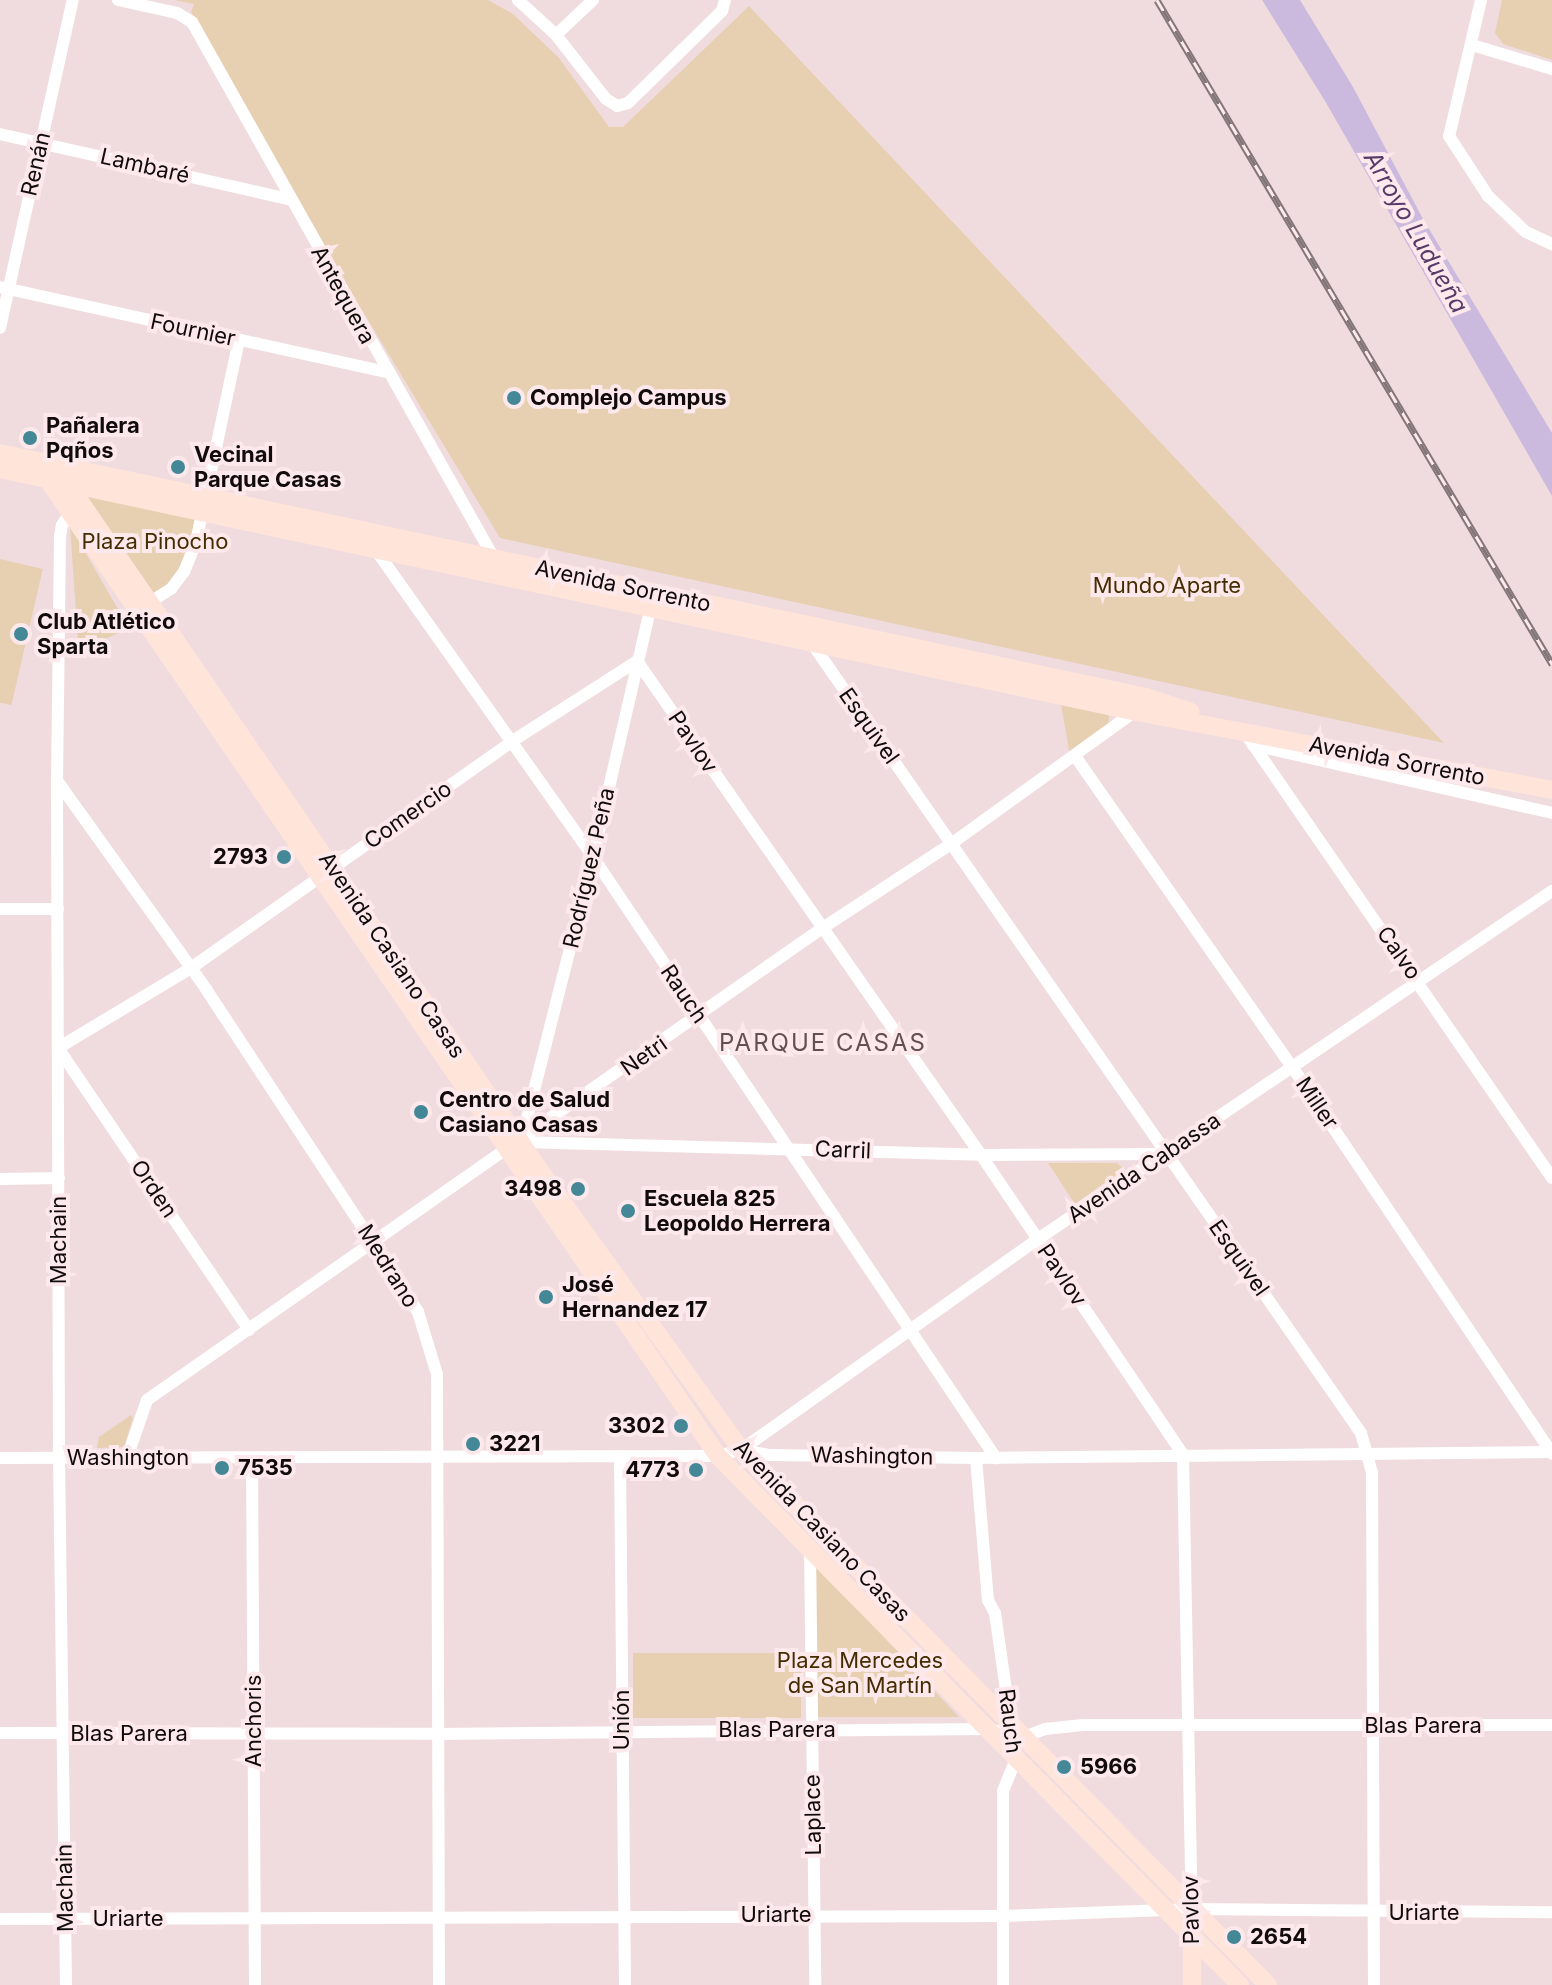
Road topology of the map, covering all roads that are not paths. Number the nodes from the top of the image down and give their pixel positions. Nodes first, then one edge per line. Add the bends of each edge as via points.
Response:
1 (73, 0) edge
2 (118, 0) edge
3 (518, 0) edge
4 (593, 0) edge
5 (1481, 0) edge
6 (725, 1) edge
7 (556, 35) junction
8 (1472, 45) junction
9 (1552, 69) edge
10 (0, 134) edge
11 (41, 143) junction
12 (289, 199) junction
13 (1552, 244) edge
14 (4, 288) edge
15 (0, 328) edge
16 (239, 340) junction
17 (387, 372) junction
18 (0, 453) edge
19 (0, 469) edge
20 (50, 472) junction
21 (70, 476) junction
22 (204, 505) junction
23 (76, 507) junction
24 (374, 541) junction
25 (494, 567) junction
26 (652, 601) junction
27 (150, 602) junction
28 (812, 635) junction
29 (637, 661) junction
30 (1141, 705) junction
31 (1248, 737) junction
32 (511, 742) junction
33 (1075, 756) junction
34 (57, 782) junction
35 (1552, 790) edge
36 (1552, 813) edge
37 (951, 844) junction
38 (593, 857) junction
39 (326, 872) junction
40 (1552, 891) edge
41 (0, 909) edge
42 (58, 909) junction
43 (821, 929) junction
44 (191, 968) junction
45 (1418, 979) junction
46 (700, 1017) junction
47 (58, 1048) junction
48 (1293, 1068) junction
49 (514, 1146) junction
50 (787, 1148) junction
51 (1165, 1154) junction
52 (981, 1155) junction
53 (59, 1178) junction
54 (1552, 1178) edge
55 (0, 1179) edge
56 (1038, 1239) junction
57 (374, 1243) junction
58 (249, 1330) junction
59 (910, 1330) junction
60 (741, 1450) junction
61 (1552, 1452) edge
62 (1183, 1455) junction
63 (1366, 1455) junction
64 (620, 1456) junction
65 (718, 1456) junction
66 (440, 1457) junction
67 (0, 1458) edge
68 (59, 1458) junction
69 (127, 1458) junction
70 (252, 1458) junction
71 (976, 1458) junction
72 (996, 1458) junction
73 (810, 1548) junction
74 (1552, 1725) edge
75 (1371, 1726) junction
76 (1188, 1727) junction
77 (988, 1729) junction
78 (812, 1730) junction
79 (1013, 1730) junction
80 (622, 1731) junction
81 (0, 1733) edge
82 (63, 1734) junction
83 (254, 1734) junction
84 (437, 1734) junction
85 (1018, 1759) junction
86 (1193, 1909) junction
87 (1169, 1912) junction
88 (1552, 1912) edge
89 (1373, 1913) junction
90 (814, 1914) junction
91 (623, 1916) junction
92 (1003, 1916) junction
93 (439, 1917) junction
94 (0, 1919) edge
95 (65, 1919) junction
96 (255, 1920) junction
97 (1192, 1936) junction
98 (66, 1985) edge
99 (255, 1985) edge
100 (439, 1985) edge
101 (625, 1985) edge
102 (815, 1985) edge
103 (1003, 1985) edge
104 (1192, 1985) edge
105 (1240, 1985) edge
106 (1268, 1985) edge
107 (1374, 1985) edge

1 - 11 street, Renán
2 - 12 street, Antequera via 192,22
3 - 7 street
4 - 7 street
5 - 8 street
6 - 7 street via 722,11 628,103 617,106
8 - 9 street
8 - 13 street via 1449,136 1488,196 1526,232
10 - 11 street, Lambaré
11 - 12 street, Lambaré
11 - 14 street, Renán
12 - 17 street, Antequera
14 - 15 street, Renán
14 - 16 street, Fournier
16 - 17 street, Fournier
16 - 22 street
17 - 25 street, Antequera
18 - 20 main road, Avenida Sorrento
19 - 20 main road, Avenida Sorrento
20 - 21 main road, Avenida Sorrento
20 - 23 main road, Avenida Casiano Casas
21 - 22 main road, Avenida Sorrento
21 - 23 main road, Avenida Casiano Casas
22 - 24 main road, Avenida Sorrento
22 - 27 street via 184,572 171,589
23 - 27 main road, Avenida Casiano Casas
23 - 34 street, Machain via 60,537
23 - 39 main road, Avenida Casiano Casas
24 - 25 main road, Avenida Sorrento
24 - 32 street, Rauch
25 - 26 main road, Avenida Sorrento
26 - 28 main road, Avenida Sorrento
26 - 29 street, Rodríguez Peña
27 - 39 main road, Avenida Casiano Casas
28 - 30 main road, Avenida Sorrento
28 - 37 street, Esquivel
29 - 32 street, Comercio
29 - 38 street, Rodríguez Peña
29 - 43 street, Pavlov
30 - 31 main road, Avenida Sorrento
30 - 33 street, Netri
31 - 35 main road, Avenida Sorrento
31 - 36 street
31 - 45 street, Calvo
32 - 38 street, Rauch
32 - 39 street, Comercio
33 - 37 street, Netri
33 - 48 street, Miller
34 - 42 street, Machain
34 - 44 street, Medrano
37 - 43 street, Netri
37 - 51 street, Esquivel
38 - 46 street, Rauch
38 - 49 street, Rodríguez Peña
39 - 44 street, Comercio
39 - 49 main road, Avenida Casiano Casas
40 - 45 street, Avenida Cabassa
41 - 42 street
42 - 47 street, Machain
43 - 46 street, Netri
43 - 52 street, Pavlov
44 - 47 street, Comercio
44 - 57 street, Medrano
45 - 48 street, Avenida Cabassa
45 - 54 street, Calvo
46 - 49 street, Netri
46 - 50 street, Rauch
47 - 53 street, Machain
47 - 58 street, Orden
48 - 51 street, Avenida Cabassa
48 - 61 street, Miller
49 - 50 street, Carril
49 - 57 street, Netri
49 - 60 main road, Avenida Casiano Casas
49 - 65 main road, Avenida Casiano Casas
50 - 52 street, Carril
50 - 59 street, Rauch
51 - 52 street, Carril
51 - 56 street, Avenida Cabassa
51 - 63 street, Esquivel via 1361,1433
52 - 56 street, Pavlov
53 - 55 street
53 - 68 street, Machain
56 - 59 street, Avenida Cabassa
56 - 62 street, Pavlov
57 - 58 street, Netri
57 - 66 street, Medrano via 418,1312 437,1374
58 - 69 street, Netri via 147,1400
59 - 60 street, Avenida Cabassa
59 - 72 street, Rauch
60 - 65 street, Washington
60 - 71 street, Washington via 770,1455
60 - 79 main road, Avenida Casiano Casas
61 - 63 street, Washington
62 - 63 street, Washington
62 - 72 street, Washington
62 - 76 street, Pavlov
63 - 75 street, Esquivel via 1372,1473
64 - 65 street, Washington
64 - 66 street, Washington
64 - 80 street, Unión
65 - 73 main road, Avenida Casiano Casas
66 - 70 street, Washington
66 - 84 street, Medrano
67 - 68 street, Washington
68 - 69 street, Washington
68 - 82 street, Machain
69 - 70 street, Washington
70 - 83 street, Anchoris
71 - 72 street, Washington
71 - 79 street, Rauch via 988,1600 995,1613
73 - 77 main road, Avenida Casiano Casas
73 - 78 street, Laplace
74 - 75 street, Blas Parera
75 - 76 street, Blas Parera
75 - 89 street, Esquivel
76 - 79 street, Blas Parera
76 - 86 street, Pavlov
77 - 78 street, Blas Parera
77 - 79 street, Blas Parera
77 - 85 main road, Avenida Casiano Casas
78 - 80 street, Blas Parera
78 - 90 street, Laplace
79 - 85 street, Rauch
79 - 86 main road, Avenida Casiano Casas
80 - 84 street, Blas Parera
80 - 91 street, Unión
81 - 82 street, Blas Parera
82 - 83 street, Blas Parera
82 - 95 street, Machain
83 - 84 street, Blas Parera
83 - 96 street, Anchoris
84 - 93 street, Medrano
85 - 87 main road, Avenida Casiano Casas
85 - 92 street, Rauch via 1003,1791
86 - 87 street, Uriarte
86 - 89 street, Uriarte
86 - 97 street, Pavlov
86 - 106 main road, Avenida Casiano Casas
87 - 92 street, Uriarte
87 - 97 main road, Avenida Casiano Casas
88 - 89 street, Uriarte
89 - 107 street, Esquivel
90 - 91 street, Uriarte
90 - 92 street, Uriarte
90 - 102 street, Laplace
91 - 93 street, Uriarte
91 - 101 street, Unión
92 - 103 street, Rauch
93 - 96 street, Uriarte
93 - 100 street, Medrano
94 - 95 street, Uriarte
95 - 96 street, Uriarte
95 - 98 street, Machain
96 - 99 street, Anchoris
97 - 104 main road, Pavlov
97 - 105 main road, Avenida Casiano Casas

